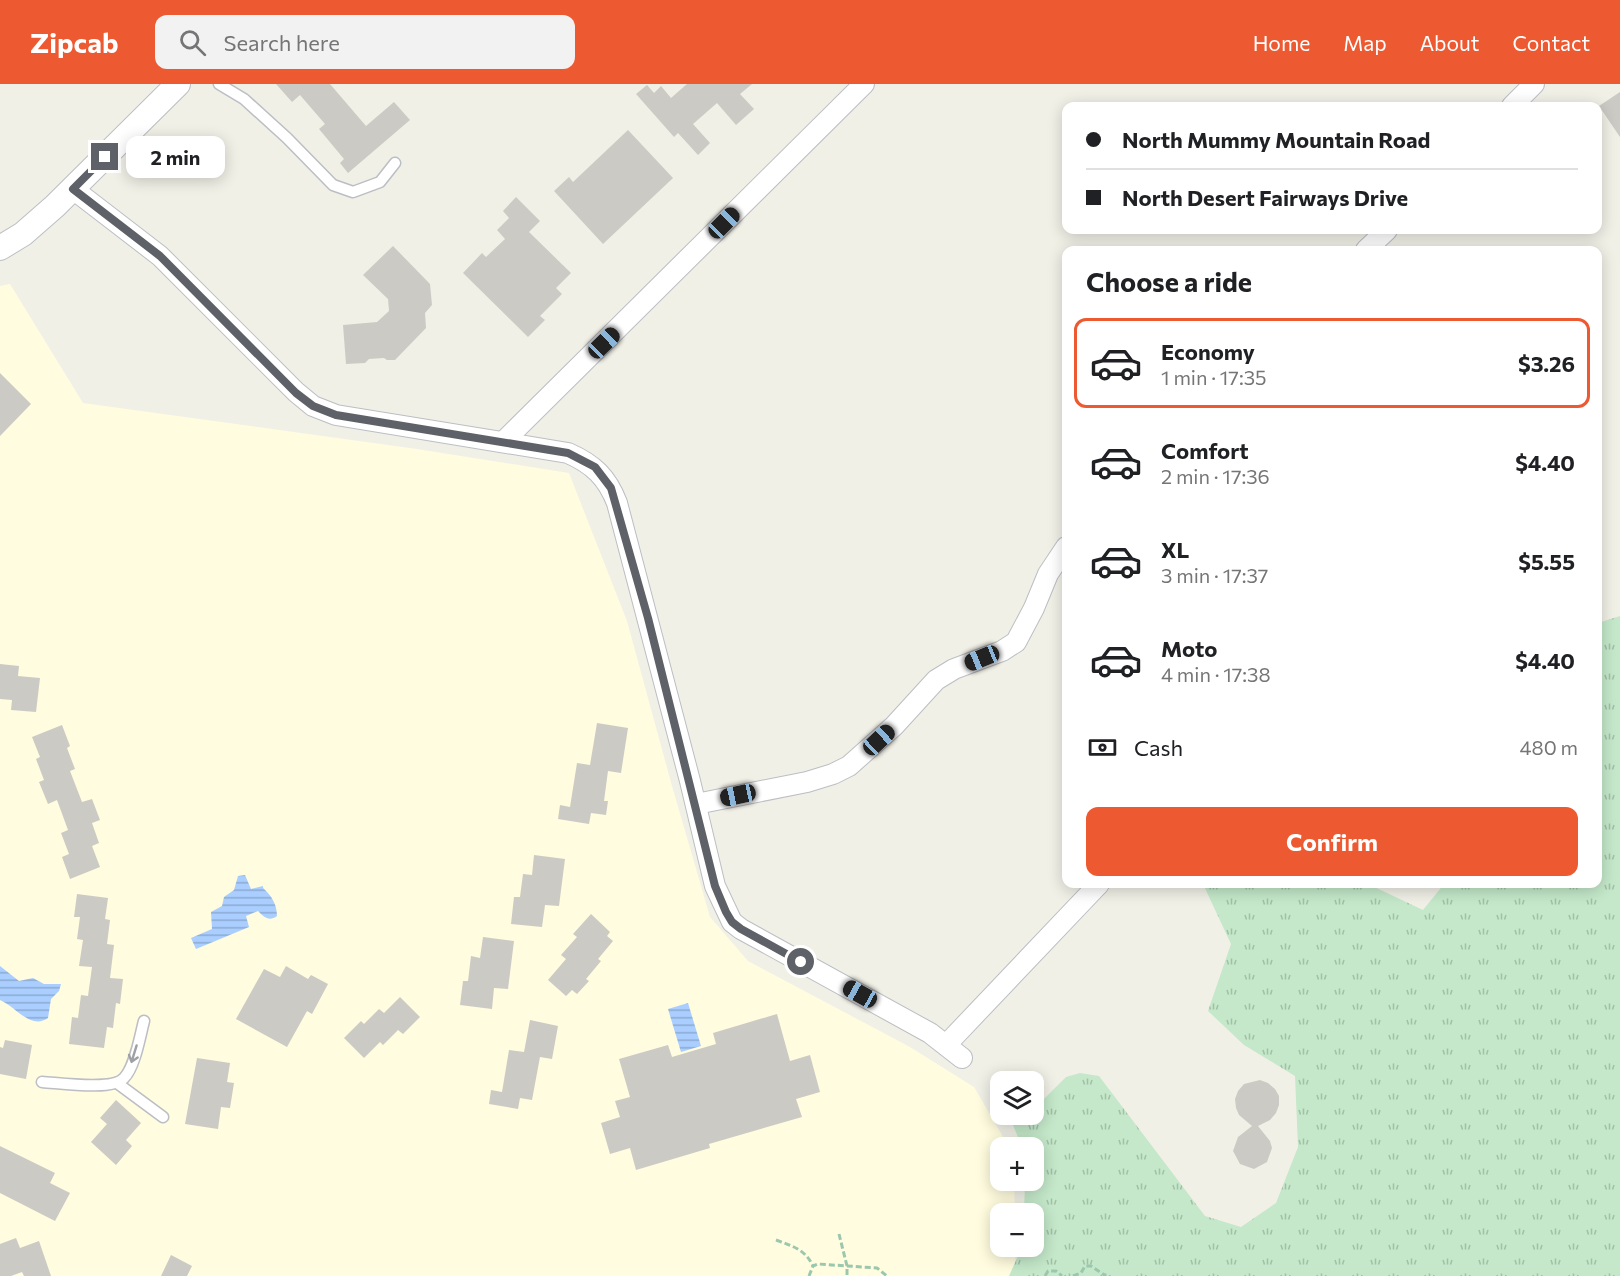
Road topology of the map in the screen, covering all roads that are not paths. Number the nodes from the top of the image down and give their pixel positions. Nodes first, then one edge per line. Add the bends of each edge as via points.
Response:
1 (178, 84) edge
2 (219, 84) edge
3 (864, 84) edge
4 (1534, 84) edge
5 (1516, 102) edge
6 (395, 163) dead end
7 (73, 189) junction
8 (1383, 234) edge
9 (1370, 246) edge
10 (0, 248) edge
11 (504, 441) junction
12 (1062, 553) edge
13 (696, 804) junction
14 (1096, 888) edge
15 (144, 1021) dead end
16 (946, 1045) junction
17 (962, 1058) dead end
18 (42, 1082) dead end
19 (117, 1083) junction
20 (163, 1117) dead end

1 - 7 street
2 - 6 lane via 244,99 333,185 353,192 371,186 380,182
3 - 11 street
4 - 5 street
7 - 10 street via 23,234
7 - 11 street via 160,256 274,372 313,406 336,415
8 - 9 street
11 - 13 street via 568,453 595,467 611,488
12 - 13 street via 1016,642 936,680 894,726 849,765 807,782
13 - 16 street via 715,886 732,922 914,1023
14 - 16 street
15 -> 19 lane via 129,1071
16 - 17 street
18 - 19 lane
19 - 20 lane

